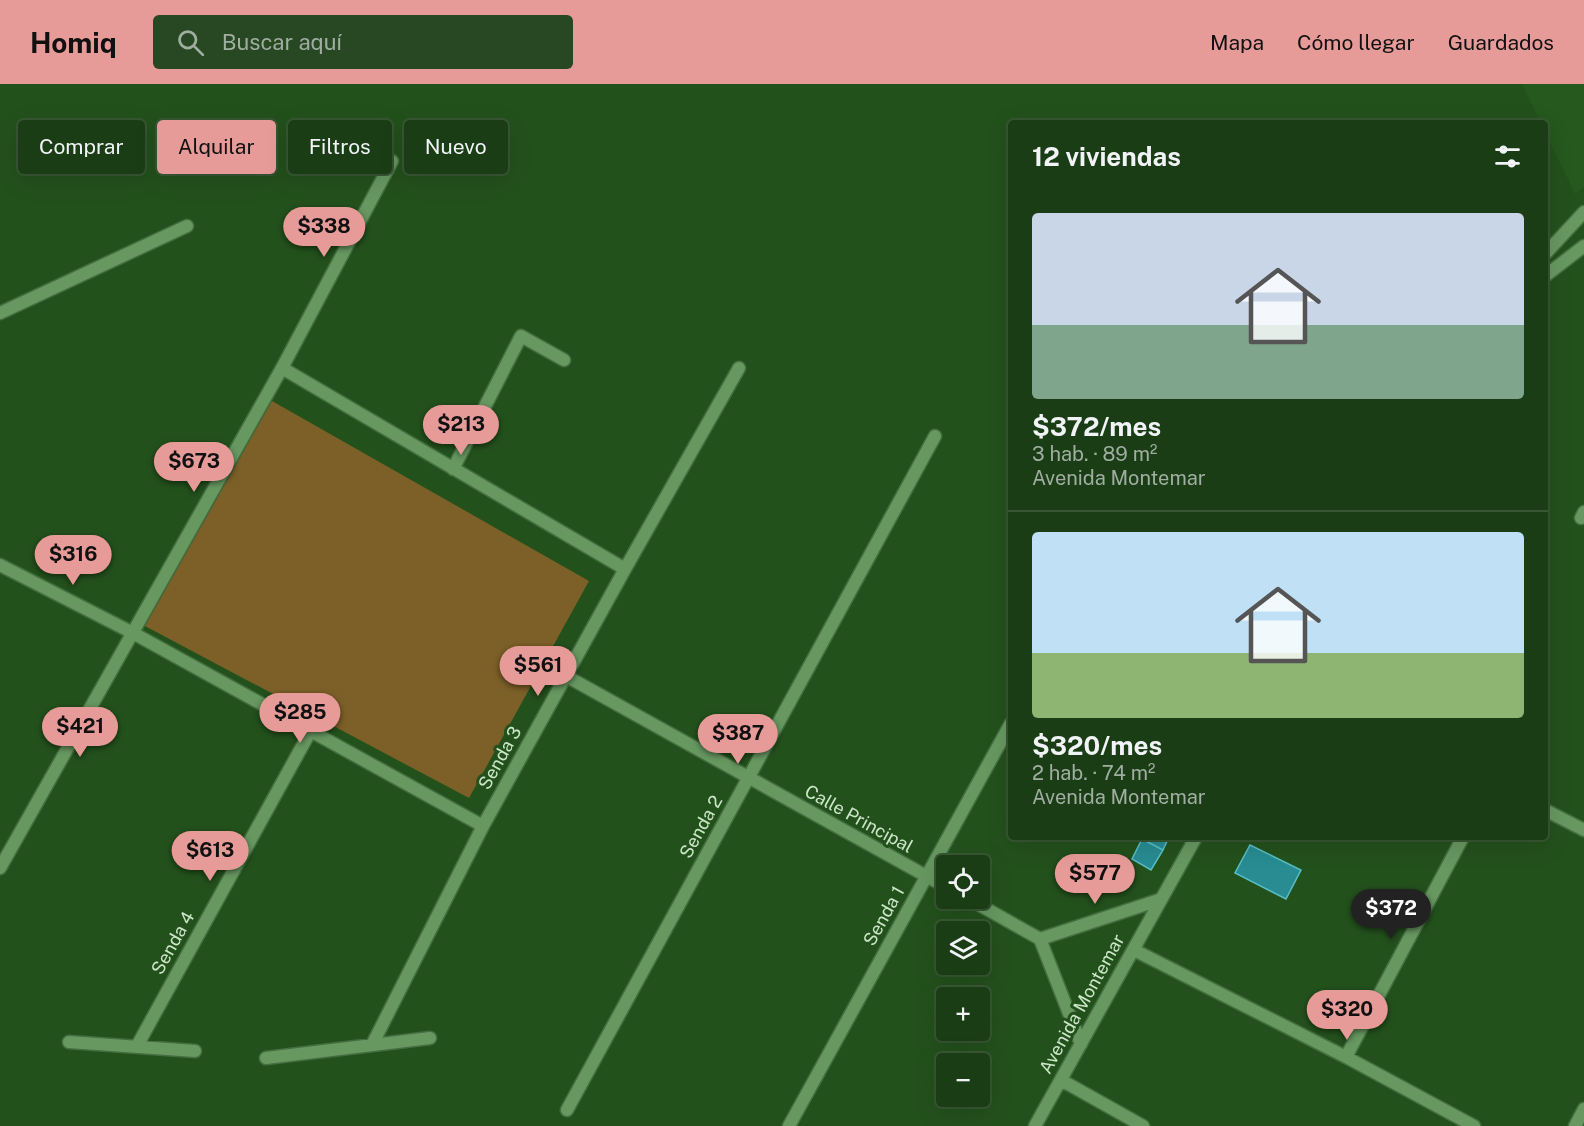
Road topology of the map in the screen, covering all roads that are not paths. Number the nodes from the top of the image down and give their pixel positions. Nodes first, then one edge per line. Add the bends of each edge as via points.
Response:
1 (393, 161) dead end
2 (1584, 212) edge
3 (187, 226) dead end
4 (1584, 246) edge
5 (1548, 251) edge
6 (1548, 274) edge
7 (0, 313) edge
8 (564, 360) dead end
9 (282, 368) junction
10 (739, 368) dead end
11 (935, 436) dead end
12 (453, 469) junction
13 (0, 565) edge
14 (625, 569) junction
15 (133, 633) junction
16 (566, 676) junction
17 (1008, 728) edge
18 (310, 732) junction
19 (748, 778) junction
20 (1548, 812) edge
21 (483, 826) junction
22 (1584, 830) edge
23 (1194, 840) edge
24 (1461, 840) edge
25 (0, 868) edge
26 (926, 876) junction
27 (936, 882) edge
28 (1159, 900) junction
29 (987, 909) edge
30 (1040, 939) junction
31 (1134, 950) junction
32 (430, 1038) dead end
33 (69, 1042) dead end
34 (1081, 1044) junction
35 (372, 1045) junction
36 (137, 1046) junction
37 (195, 1051) dead end
38 (1346, 1057) junction
39 (266, 1058) dead end
40 (1061, 1080) junction
41 (1584, 1109) edge
42 (567, 1110) dead end
43 (789, 1126) edge
44 (1035, 1126) edge
45 (1143, 1126) edge
46 (1474, 1126) edge
47 (1575, 1126) edge

1 - 9 street
2 - 5 street
3 - 7 street
4 - 6 street
8 - 12 street via 522,336
9 - 12 street
9 - 15 street
10 - 14 street, Senda 3
11 - 19 street, Senda 2
12 - 14 street
13 - 15 street
14 - 16 street, Senda 3
15 - 18 street
15 - 25 street
16 - 19 street, Calle Principal
16 - 21 street, Senda 3
17 - 26 street, Senda 1
18 - 21 street
18 - 36 street, Senda 4
19 - 26 street, Calle Principal
19 - 42 street, Senda 2
20 - 22 street
21 - 35 street, Senda 3
23 - 28 street, Avenida Montemar
24 - 38 street
26 - 27 street, Calle Principal
26 - 43 street, Senda 1
28 - 30 street
28 - 31 street, Avenida Montemar
29 - 30 street
30 - 34 street
31 - 34 street, Avenida Montemar
31 - 38 street
32 - 35 street
33 - 36 street
34 - 40 street, Avenida Montemar
35 - 39 street
36 - 37 street
38 - 46 street
40 - 44 street, Avenida Montemar
40 - 45 street
41 - 47 street

